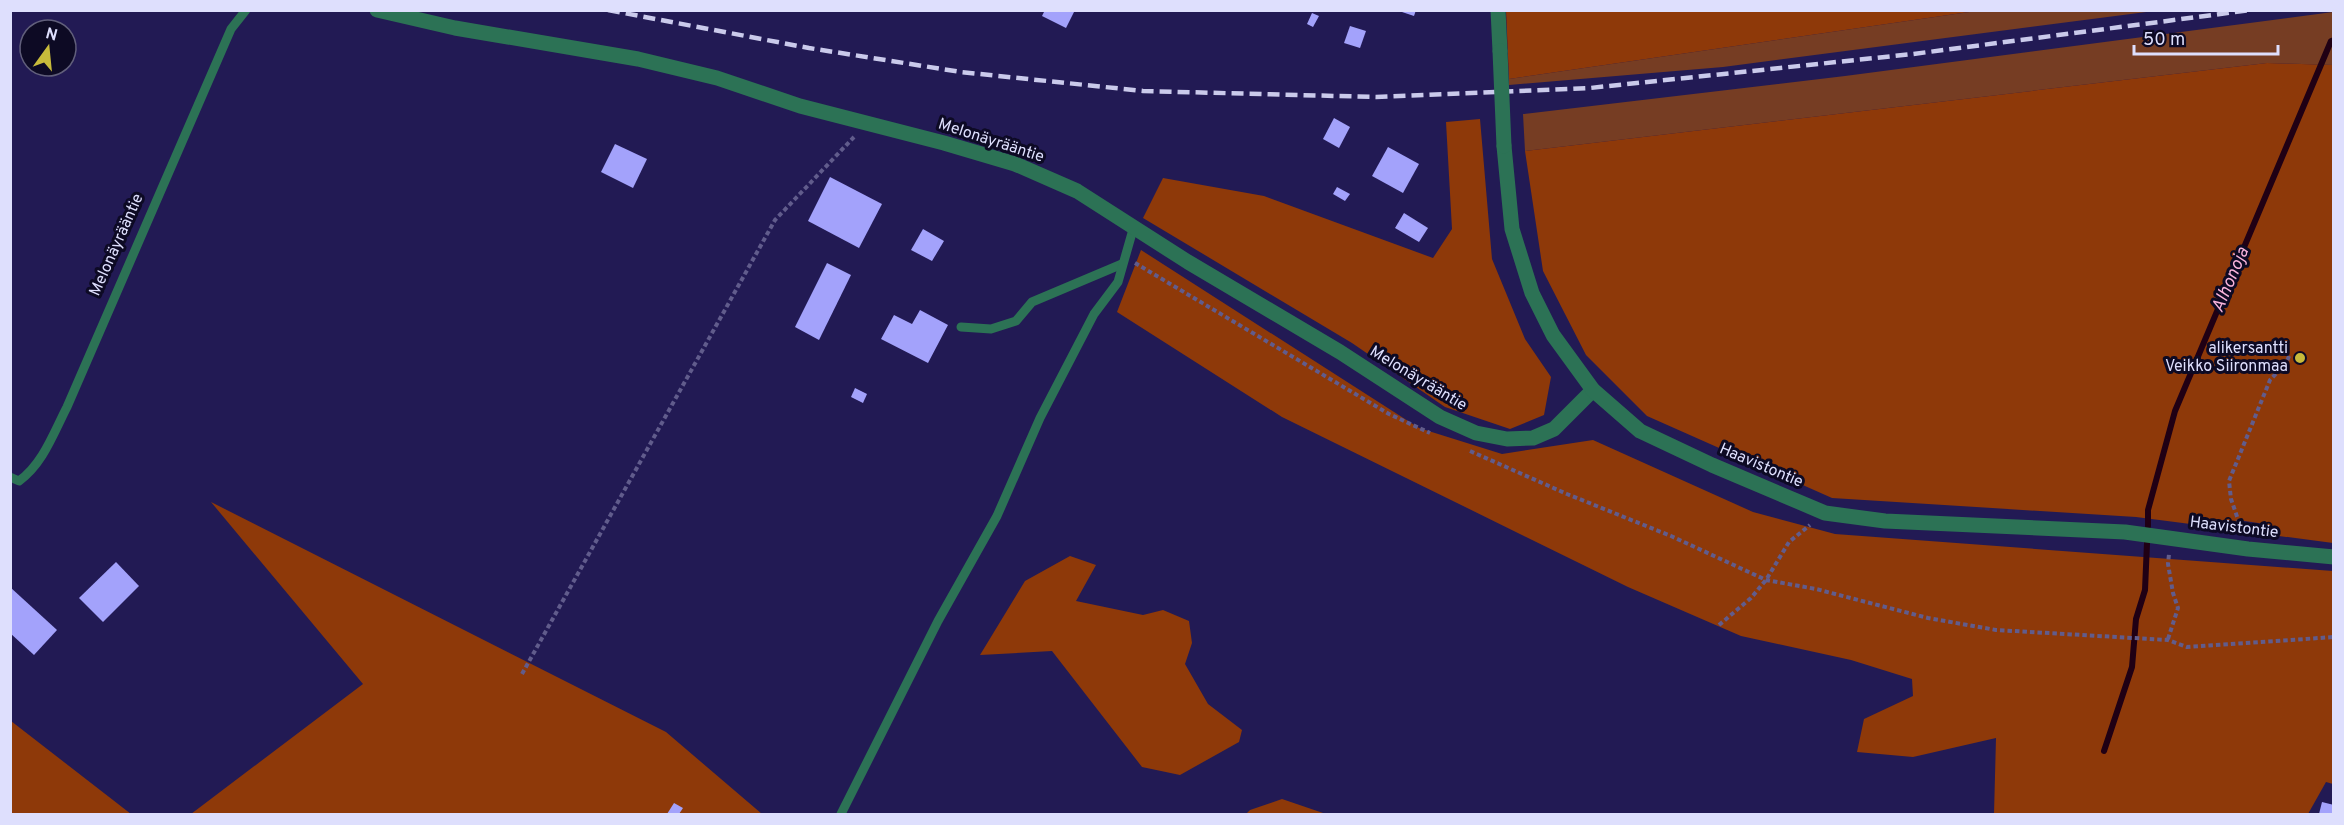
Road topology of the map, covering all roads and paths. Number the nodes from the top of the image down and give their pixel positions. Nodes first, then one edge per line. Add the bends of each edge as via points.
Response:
1 (246, 10) edge
2 (377, 10) edge
3 (1498, 10) edge
4 (867, 124) junction
5 (1134, 225) junction
6 (1123, 260) junction
7 (961, 327) dead end
8 (2290, 354) dead end
9 (1593, 390) junction
10 (1431, 433) dead end
11 (1462, 447) dead end
12 (10, 477) edge
13 (1824, 513) junction
14 (2172, 538) junction
15 (2248, 549) junction
16 (2334, 557) edge
17 (1766, 580) junction
18 (1719, 625) dead end
19 (2334, 637) edge
20 (2168, 640) junction
21 (522, 674) dead end
22 (841, 814) edge

1 - 12 lane, Melonäyrääntie via 231,29 49,442 28,474 19,481
2 - 4 street, Melonäyrääntie via 455,28 638,59 717,78
3 - 9 street, Haavistontie, bridge via 1512,230 1532,294 1552,335
4 - 5 street, Melonäyrääntie via 1015,164 1077,191
4 - 21 path via 775,220
5 - 6 lane
5 - 9 street, Melonäyrääntie via 1440,417 1476,433 1506,439 1533,438 1554,429
6 - 7 lane via 1032,302 1016,321 991,329
6 - 10 path via 1389,414
6 - 22 lane via 1118,282 1083,335 1040,418 997,516 938,621
8 - 15 path via 2270,380 2229,481
9 - 13 street, Haavistontie via 1641,431
11 - 17 path
13 - 14 street, Haavistontie
13 - 17 path via 1789,542
14 - 15 street, Haavistontie
14 - 20 path via 2168,564 2178,608
15 - 16 street, Haavistontie
17 - 18 path
17 - 20 path via 1996,630
19 - 20 path via 2187,647

